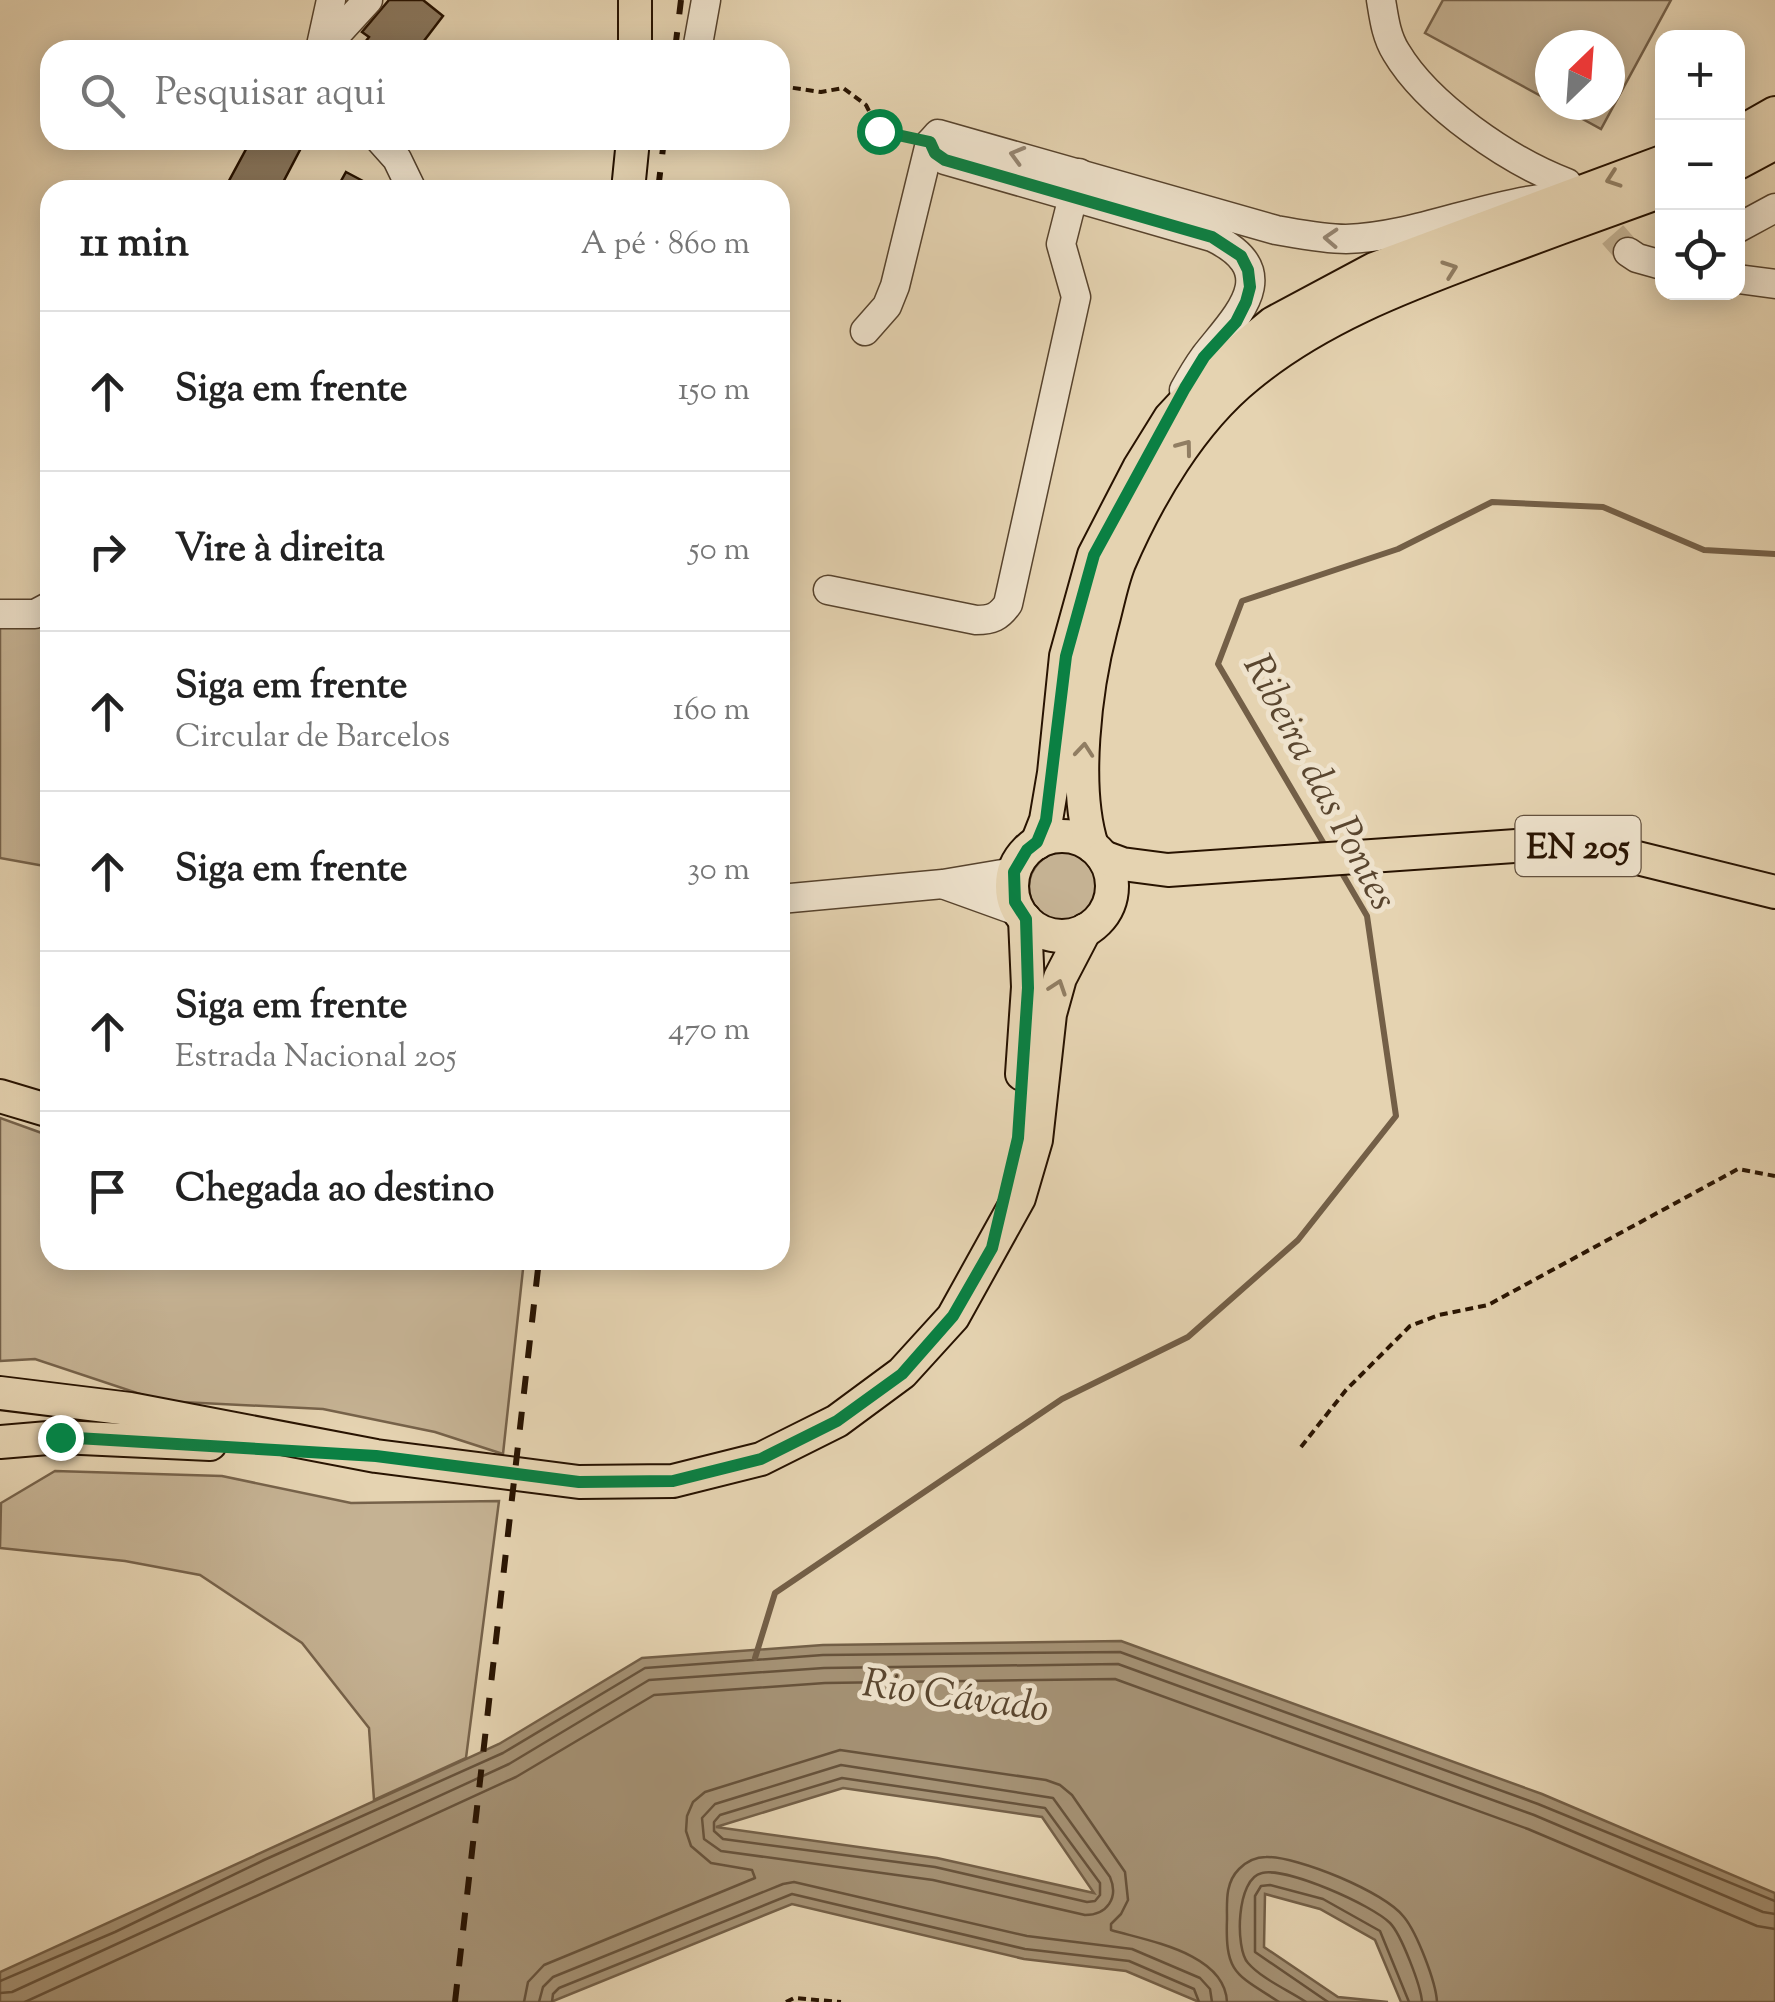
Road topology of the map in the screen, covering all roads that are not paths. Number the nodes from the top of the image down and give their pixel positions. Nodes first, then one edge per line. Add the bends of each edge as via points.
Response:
1 (331, 0) edge
2 (368, 0) edge
3 (635, 0) edge
4 (706, 0) edge
5 (1381, 0) edge
6 (323, 40) edge
7 (330, 40) edge
8 (635, 40) edge
9 (699, 40) edge
10 (1775, 113) edge
11 (1745, 130) edge
12 (1775, 142) edge
13 (389, 150) edge
14 (631, 150) edge
15 (1745, 159) edge
16 (1655, 164) edge
17 (407, 180) edge
18 (629, 180) edge
19 (1076, 185) junction
20 (1566, 190) junction
21 (1655, 193) edge
22 (1775, 208) edge
23 (1745, 224) edge
24 (1628, 252) tunnel mouth
25 (1655, 263) edge
26 (1745, 279) edge
27 (1775, 284) edge
28 (865, 331) dead end
29 (1170, 418) junction
30 (828, 590) dead end
31 (40, 611) edge
32 (0, 614) edge
33 (1037, 842) junction
34 (1098, 851) junction
35 (1168, 870) junction
36 (1014, 872) junction
37 (943, 884) junction
38 (1775, 892) edge
39 (790, 898) edge
40 (1023, 916) junction
41 (1095, 920) junction
42 (0, 1096) edge
43 (40, 1108) edge
44 (992, 1248) junction
45 (0, 1393) edge
46 (173, 1419) junction
47 (0, 1428) edge
48 (0, 1442) edge
49 (376, 1456) junction

1 - 6 street
2 - 7 street
3 - 8 main road
4 - 9 street
5 - 20 street via 1396,52 1434,95 1484,139
10 - 11 main road
12 - 15 main road
13 - 17 street
14 - 18 main road
16 -> 20 main road
20 -> 19 street via 1388,234 1330,238
19 - 28 street via 938,134 930,142 887,306
19 - 29 street via 1212,237 1241,256 1248,270 1241,312 1204,357
19 - 30 street via 1061,244 1076,298 1008,604 991,620 976,620
20 - 29 main road via 1374,269 1273,323
34 -> 21 main road via 1084,820 1092,660 1118,565 1168,470 1216,409 1288,345 1384,293
22 - 23 street
24 - 25 street
26 - 27 street
29 - 33 main road via 1094,555 1066,656 1054,773
31 - 32 street
33 - 34 main road, EN 205 via 1065,836
33 - 36 main road
34 - 35 main road, EN 205 via 1122,864
34 - 41 main road, EN 205 via 1112,883
35 - 38 main road, EN 205 via 1543,844 1580,846
35 - 41 main road, EN 205
36 - 37 street
36 - 40 main road, EN 205
37 - 39 street
37 - 40 street
40 - 41 main road via 1058,935
40 - 44 main road, EN 205 via 1028,988 1018,1138
44 -> 41 main road, EN 205 via 1019,1198 1036,1140 1060,978
42 - 43 main road
44 - 49 main road, EN 205 via 953,1316 902,1374 837,1421 761,1459 673,1481 579,1482
45 - 46 main road, EN 205
46 - 47 main road via 54,1418
46 - 49 main road, EN 205
48 - 49 main road, EN 205 via 60,1437

